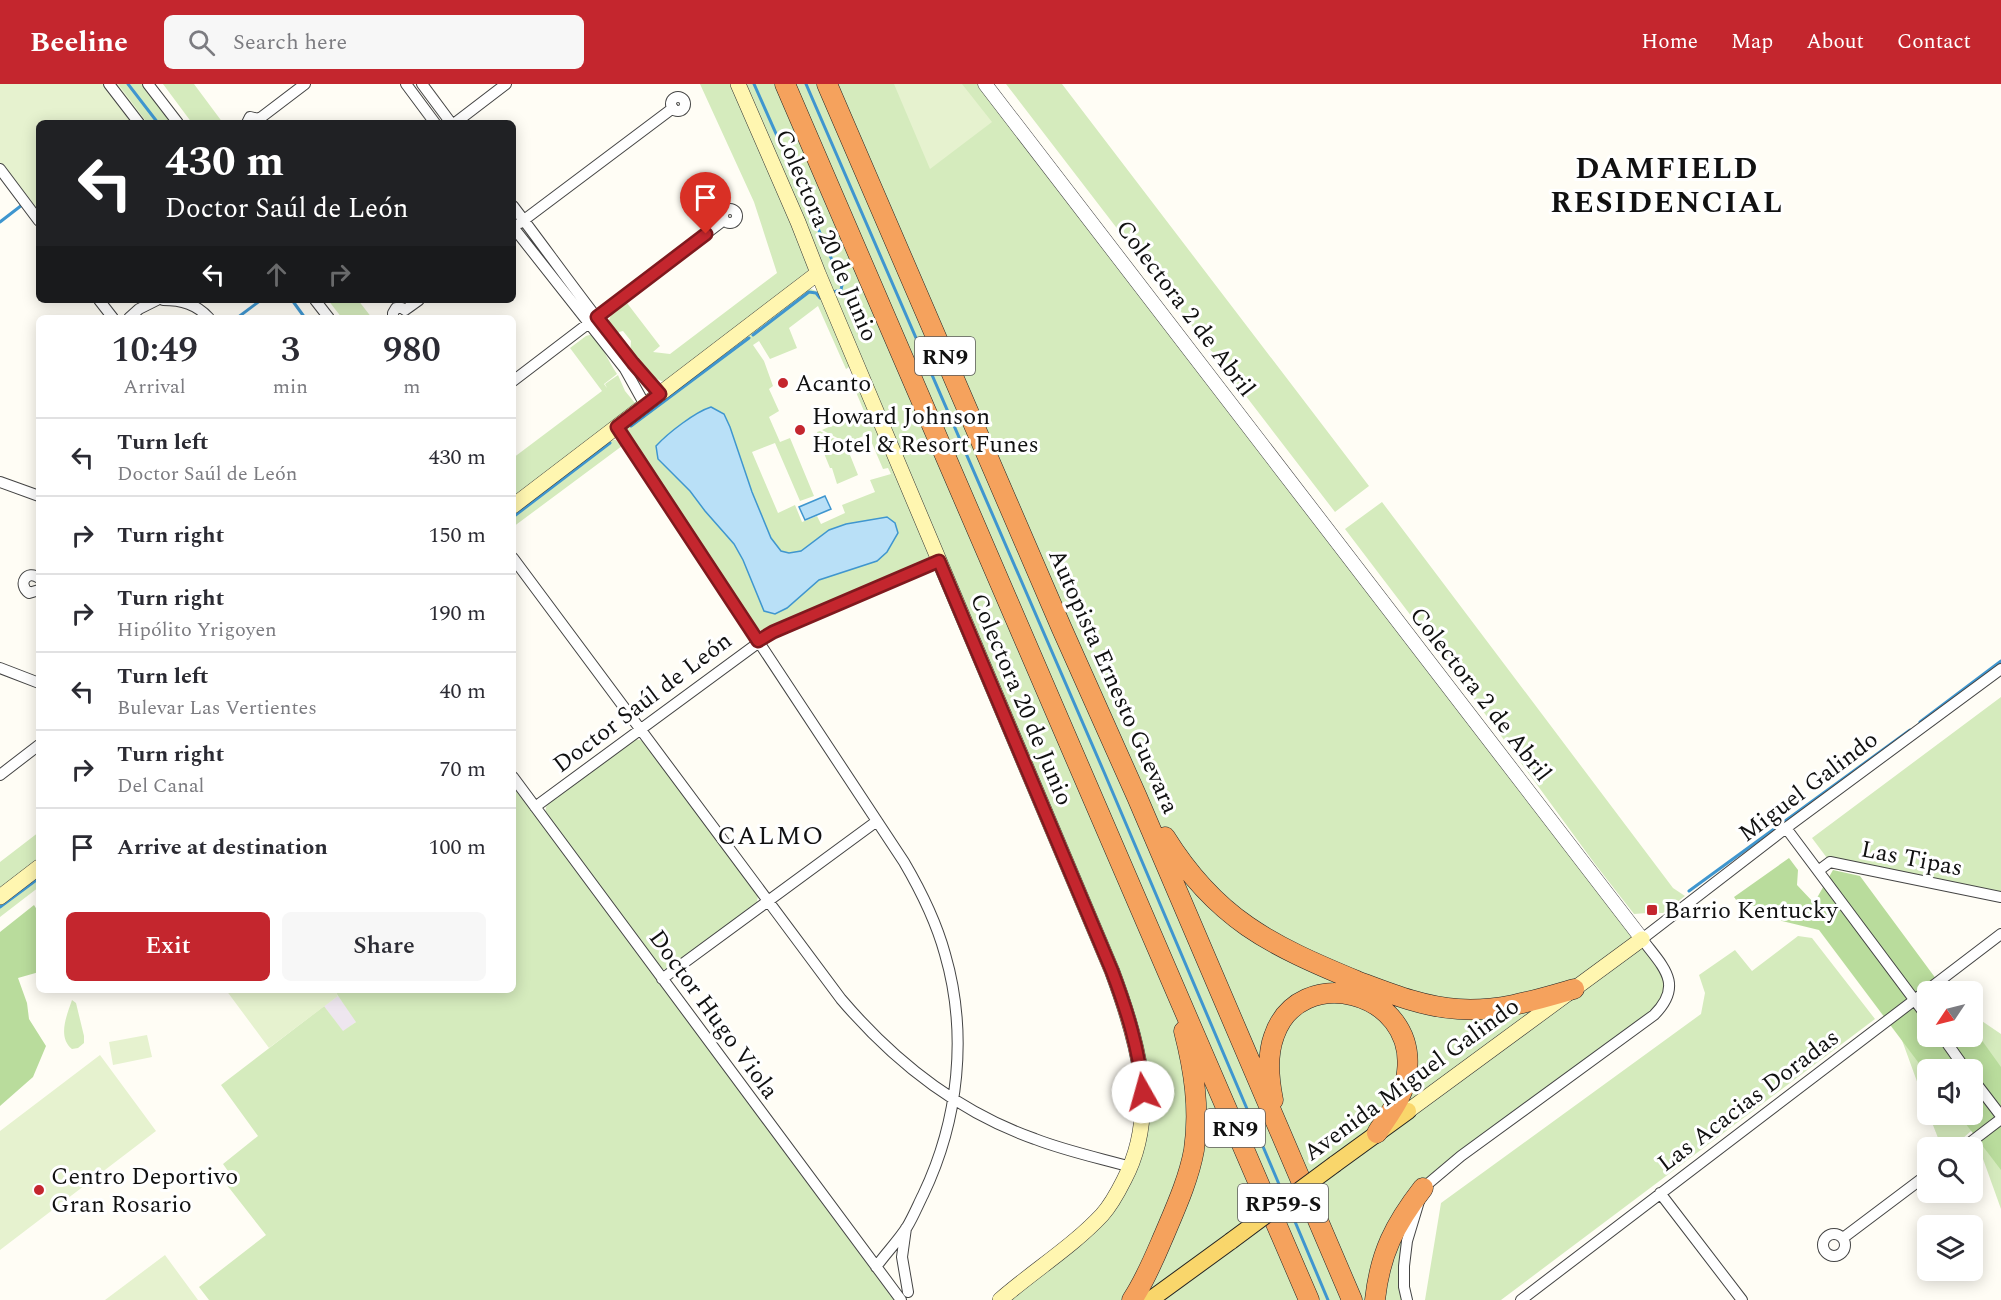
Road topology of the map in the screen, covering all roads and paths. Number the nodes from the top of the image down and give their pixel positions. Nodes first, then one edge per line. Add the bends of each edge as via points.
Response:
1 (109, 84) edge
2 (148, 84) edge
3 (305, 84) edge
4 (406, 84) edge
5 (422, 84) edge
6 (506, 84) edge
7 (738, 84) edge
8 (785, 84) edge
9 (827, 84) edge
10 (985, 84) edge
11 (673, 108) dead end
12 (137, 120) edge
13 (176, 120) edge
14 (261, 120) edge
15 (433, 120) edge
16 (451, 120) edge
17 (457, 120) edge
18 (0, 170) edge
19 (516, 210) edge
20 (36, 217) edge
21 (524, 220) junction
22 (724, 220) dead end
23 (516, 226) edge
24 (516, 231) edge
25 (818, 273) junction
26 (101, 303) edge
27 (151, 303) edge
28 (187, 303) edge
29 (317, 303) edge
30 (416, 303) edge
31 (405, 314) edge
32 (111, 315) edge
33 (132, 315) edge
34 (206, 315) edge
35 (327, 315) edge
36 (393, 315) edge
37 (593, 320) junction
38 (516, 379) edge
39 (660, 394) junction
40 (645, 405) junction
41 (617, 427) junction
42 (0, 482) edge
43 (36, 495) edge
44 (516, 504) edge
45 (939, 561) junction
46 (516, 562) edge
47 (36, 573) edge
48 (36, 592) edge
49 (758, 641) junction
50 (0, 668) edge
51 (2001, 669) edge
52 (36, 681) edge
53 (640, 729) junction
54 (36, 747) edge
55 (0, 775) edge
56 (516, 781) edge
57 (1137, 797) junction
58 (535, 807) junction
59 (877, 820) junction
60 (1786, 828) junction
61 (36, 869) edge
62 (1818, 871) junction
63 (0, 897) edge
64 (2001, 897) edge
65 (768, 901) junction
66 (2001, 934) edge
67 (1642, 939) junction
68 (1162, 956) junction
69 (663, 980) junction
70 (1373, 987) junction
71 (1574, 989) junction
72 (1914, 999) junction
73 (1917, 1003) edge
74 (1983, 1093) edge
75 (954, 1098) junction
76 (1408, 1111) junction
77 (2001, 1118) edge
78 (1278, 1126) junction
79 (1377, 1133) junction
80 (1977, 1137) edge
81 (1131, 1167) junction
82 (1917, 1182) edge
83 (1423, 1188) junction
84 (1660, 1193) junction
85 (906, 1228) junction
86 (1844, 1238) dead end
87 (903, 1244) junction
88 (879, 1271) junction
89 (908, 1298) edge
90 (1000, 1300) edge
91 (1132, 1300) edge
92 (1150, 1300) edge
93 (1309, 1300) edge
94 (1352, 1300) edge
95 (1375, 1300) edge
96 (1407, 1300) edge
97 (1521, 1300) edge
98 (1742, 1300) edge

1 - 12 street
2 - 13 street
3 - 14 street
4 - 15 street
5 - 16 street
6 - 17 street
7 - 25 main road, Colectora 20 de Junio
8 - 68 highway, RN9
9 - 57 highway, Autopista Ernesto Guevara / RN9
10 - 67 street, Colectora 2 de Abril
11 - 21 street
18 - 20 street
19 - 21 street
21 - 23 street
21 - 37 street
22 - 37 street
24 - 37 street
25 - 39 main road
25 - 45 main road, Colectora 20 de Junio
26 - 32 street
27 - 33 street
28 - 34 street
29 - 35 street
30 - 31 street
31 - 36 street via 402,308 396,308
37 - 38 street
37 - 39 street
37 - 40 street
39 - 40 main road
40 - 41 main road
41 - 44 main road
41 - 49 street
42 - 43 street
45 - 49 street, Doctor Saúl de León
45 - 81 main road, Colectora 20 de Junio via 1127,1010 1143,1092 1141,1131
46 - 53 street
47 - 48 street via 25,578 24,588 29,593
49 - 53 street, Doctor Saúl de León
49 - 59 street
50 - 52 street
51 - 60 street, Miguel Galindo
53 - 58 street, Doctor Saúl de León
53 - 65 street
54 - 55 street
56 - 58 street, Doctor Hugo Viola
57 - 70 highway via 1187,869 1220,906 1282,948
57 - 78 highway, Autopista Ernesto Guevara / RN9
58 - 69 street, Doctor Hugo Viola
59 - 65 street
59 - 75 street via 918,887 945,953 958,1037
60 - 62 street
60 - 67 street, Miguel Galindo
61 - 63 main road
62 - 64 street, Las Tipas via 1830,862
62 - 72 street
65 - 69 street
65 - 75 street via 858,1019 904,1063
66 - 72 street, Las Acacias Doradas
67 - 71 main road, Avenida Miguel Galindo / RP59-S
67 - 83 street, Colectora 2 de Abril via 1669,978 1670,988 1662,1007
68 - 91 highway via 1192,1065 1196,1131 1194,1152 1177,1201
68 - 93 highway, RN9
69 - 88 street, Doctor Hugo Viola
70 - 71 highway via 1422,1003 1458,1009 1531,1002
70 - 76 highway via 1409,1020 1419,1047 1419,1065
71 - 76 main road, Avenida Miguel Galindo / RP59-S
72 - 73 street
72 - 84 street, Las Acacias Doradas
74 - 77 street
75 - 81 street via 1032,1138
75 - 85 street via 932,1177
76 - 79 main road, Avenida Miguel Galindo / RP59-S
77 - 80 street
78 - 79 highway via 1269,1059 1280,1023 1311,997 1351,994 1387,1012 1399,1027 1408,1056 1403,1090
78 - 94 highway, Autopista Ernesto Guevara / RN9
79 - 92 main road, Avenida Miguel Galindo / RP59-S, bridge
81 - 90 main road, Colectora 20 de Junio via 1109,1206 1088,1229
82 - 86 street
83 - 95 highway via 1389,1241
83 - 96 street via 1407,1241
84 - 97 street, Las Acacias Doradas
84 - 98 street
85 - 87 street
85 - 88 street
87 - 88 street
87 - 89 street
88 - 89 street, Doctor Hugo Viola

